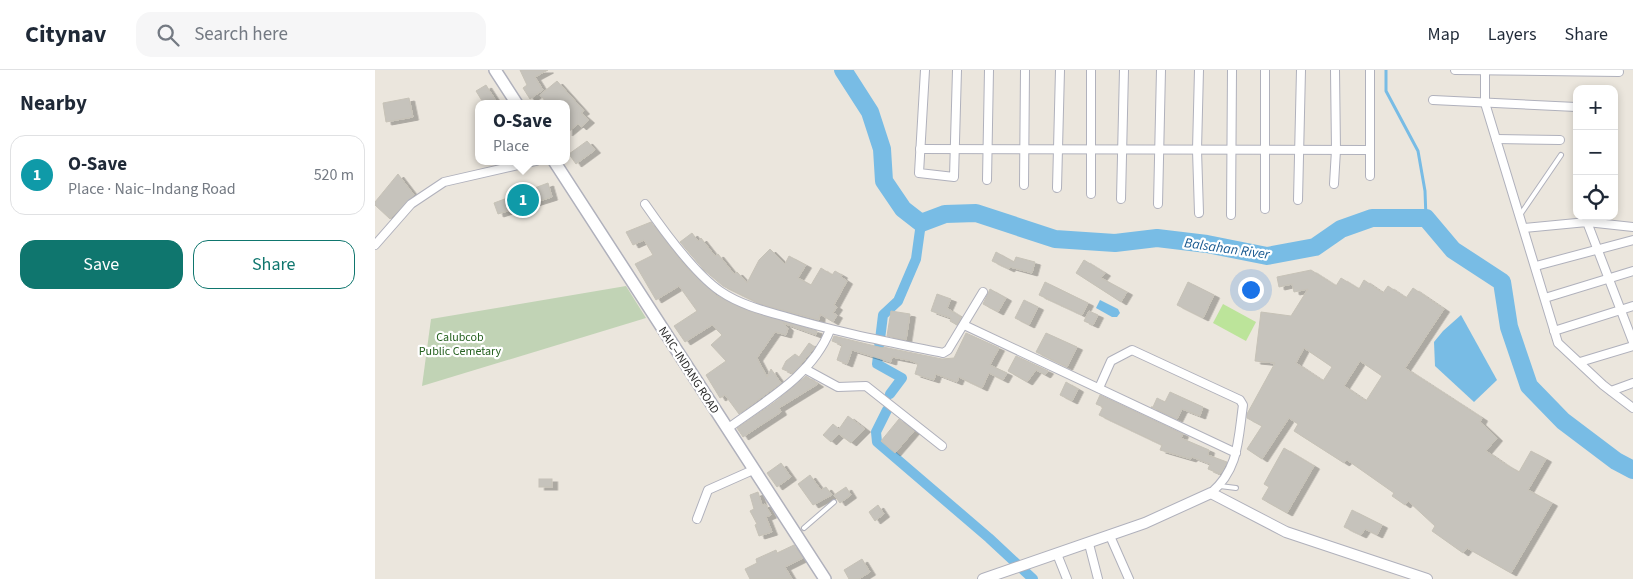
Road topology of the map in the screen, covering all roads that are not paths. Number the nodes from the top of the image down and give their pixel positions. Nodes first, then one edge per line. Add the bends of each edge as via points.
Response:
1 (495, 70) edge
2 (925, 70) edge
3 (957, 70) edge
4 (989, 70) edge
5 (1025, 70) edge
6 (1060, 70) edge
7 (1091, 70) edge
8 (1124, 70) edge
9 (1161, 70) edge
10 (1199, 70) edge
11 (1232, 70) edge
12 (1265, 70) edge
13 (1301, 70) edge
14 (1335, 70) edge
15 (1370, 70) edge
16 (1455, 70) edge
17 (1485, 71) edge
18 (1619, 72) dead end
19 (514, 100) edge
20 (1433, 100) dead end
21 (1485, 104) junction
22 (1573, 107) edge
23 (1496, 140) junction
24 (1560, 140) dead end
25 (920, 148) junction
26 (954, 150) junction
27 (989, 150) junction
28 (1025, 150) junction
29 (1058, 150) junction
30 (1090, 150) junction
31 (1123, 150) junction
32 (1197, 150) junction
33 (1230, 150) junction
34 (1299, 150) junction
35 (1336, 150) junction
36 (1369, 150) junction
37 (1161, 151) junction
38 (1263, 151) junction
39 (1561, 155) dead end
40 (518, 165) edge
41 (557, 165) edge
42 (1370, 176) dead end
43 (987, 180) dead end
44 (1334, 184) dead end
45 (1024, 185) dead end
46 (1057, 188) dead end
47 (1091, 194) dead end
48 (1121, 199) dead end
49 (1298, 200) dead end
50 (645, 204) dead end
51 (1158, 204) dead end
52 (1265, 209) dead end
53 (1199, 213) dead end
54 (1231, 214) dead end
55 (1520, 215) junction
56 (1587, 222) junction
57 (1633, 227) edge
58 (1524, 228) junction
59 (1633, 240) edge
60 (375, 245) edge
61 (1598, 251) junction
62 (1536, 266) junction
63 (1633, 271) edge
64 (1608, 278) junction
65 (983, 292) dead end
66 (1545, 298) junction
67 (1633, 306) edge
68 (1620, 310) junction
69 (964, 325) junction
70 (830, 330) junction
71 (1554, 331) junction
72 (1633, 342) edge
73 (1633, 346) edge
74 (1579, 362) junction
75 (805, 369) junction
76 (1633, 383) edge
77 (1099, 388) junction
78 (1611, 391) junction
79 (1633, 408) edge
80 (727, 429) junction
81 (942, 446) dead end
82 (1236, 453) junction
83 (753, 470) junction
84 (1220, 486) junction
85 (1236, 488) dead end
86 (1211, 493) junction
87 (834, 502) dead end
88 (697, 519) dead end
89 (800, 531) junction
90 (1110, 536) junction
91 (1089, 544) junction
92 (1057, 554) junction
93 (991, 576) edge
94 (825, 579) edge
95 (1067, 579) edge
96 (1098, 579) edge
97 (1129, 579) edge
98 (1427, 579) edge

1 - 19 main road
2 - 25 street
3 - 26 street
4 - 27 street
5 - 28 street
6 - 29 street
7 - 30 street
8 - 31 street
9 - 37 street
10 - 32 street
11 - 33 street
12 - 38 street
13 - 34 street
14 - 35 street
15 - 36 street
16 - 17 street
17 - 18 street
17 - 21 street
20 - 21 street
21 - 22 street
21 - 23 street
23 - 24 street
23 - 55 street
25 - 26 street
25 - 26 street via 919,173 954,177
26 - 27 street
27 - 28 street
27 - 43 street
28 - 29 street
28 - 45 street
29 - 30 street
29 - 46 street
30 - 31 street
30 - 47 street
31 - 37 street
31 - 48 street
32 - 33 street
32 - 37 street
32 - 53 street
33 - 38 street
33 - 54 street
34 - 35 street
34 - 38 street
34 - 49 street
35 - 36 street
35 - 44 street
36 - 42 street
37 - 51 street
38 - 52 street
39 - 55 lane
40 - 60 street via 444,182 411,204
41 - 80 main road, NAIC–INDANG ROAD
50 - 70 street via 718,290 743,304
55 - 58 street
56 - 57 street
56 - 58 street
56 - 61 street
58 - 62 street
59 - 61 street
61 - 62 street
61 - 64 street
62 - 66 street
63 - 64 street
64 - 66 street
64 - 68 street
65 - 69 street
66 - 71 street
67 - 68 street
68 - 71 street
68 - 72 street
69 - 70 street via 943,353
69 - 77 street
70 - 75 street via 823,347
71 - 74 street via 1558,342
73 - 74 street
74 - 78 street
75 - 80 street
75 - 81 street via 838,387 866,386
76 - 78 street
77 - 82 street
77 - 82 street via 1111,362 1132,350 1233,395 1243,405
78 - 79 street
80 - 83 main road, NAIC–INDANG ROAD
82 - 84 street via 1229,474
83 - 88 street via 708,490
83 - 89 main road, NAIC–INDANG ROAD
84 - 85 lane
84 - 86 street
86 - 90 street
86 - 98 street via 1286,532
87 - 89 lane
89 - 94 main road, NAIC–INDANG ROAD
90 - 91 street
90 - 97 street
91 - 92 street
91 - 96 street
92 - 93 street
92 - 95 street

